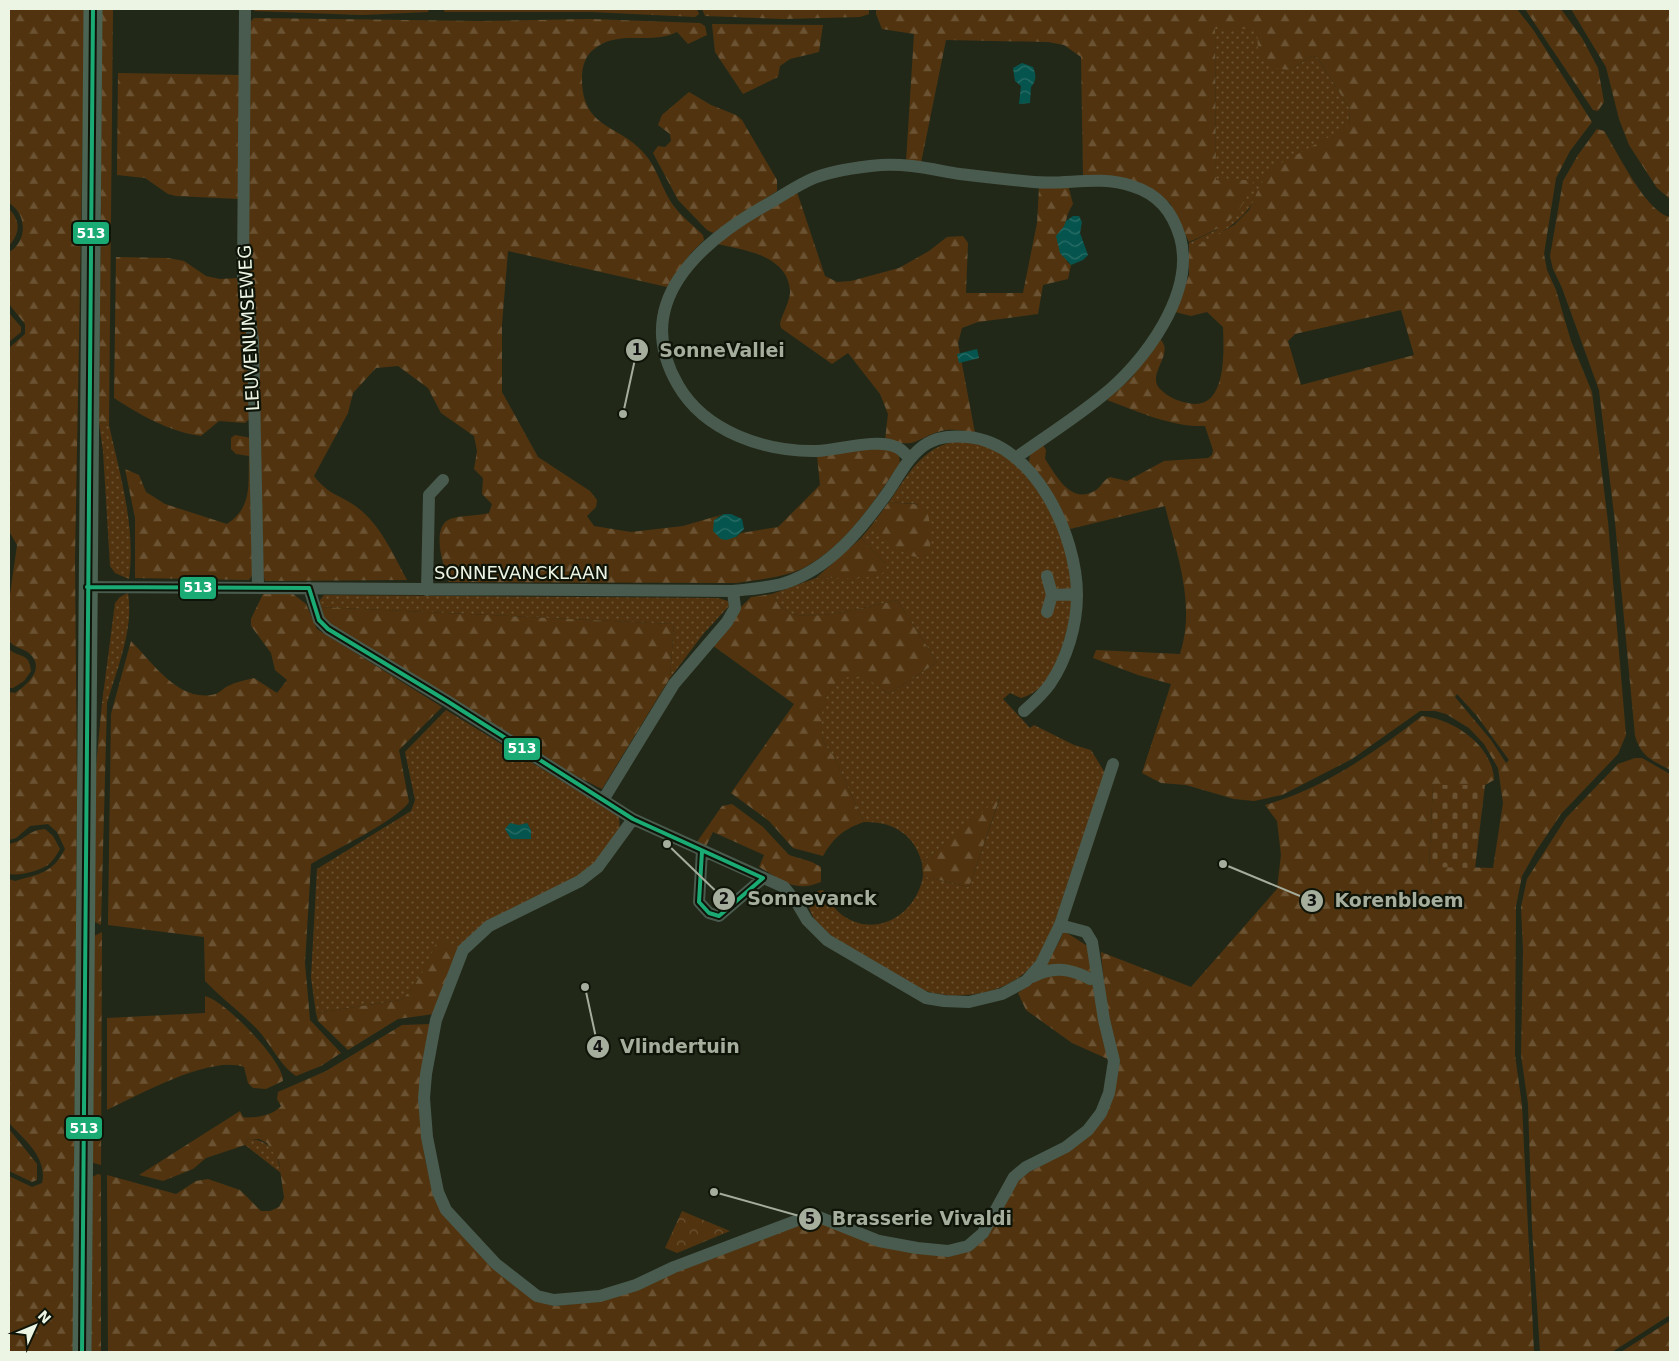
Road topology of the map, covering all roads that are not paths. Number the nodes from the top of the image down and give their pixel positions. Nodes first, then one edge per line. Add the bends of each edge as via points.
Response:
1 (93, 9) edge
2 (245, 9) edge
3 (1017, 457) junction
4 (910, 459) junction
5 (443, 480) dead end
6 (1047, 576) dead end
7 (87, 586) junction
8 (258, 586) junction
9 (309, 588) junction
10 (427, 590) junction
11 (733, 591) junction
12 (1077, 594) junction
13 (1052, 595) junction
14 (1047, 612) dead end
15 (1024, 711) dead end
16 (1113, 764) dead end
17 (603, 800) junction
18 (633, 819) junction
19 (702, 851) junction
20 (764, 878) junction
21 (1060, 925) junction
22 (1090, 979) dead end
23 (1026, 981) junction
24 (82, 1352) edge

1 - 7 main road
2 - 8 street, LEUVENUMSEWEG via 243,278 253,340
3 - 4 street, SONNEVANCKLAAN via 989,441 956,436 927,444
3 - 4 street via 1103,396 1126,374 1156,335 1174,300 1183,273 1182,247 1166,207 1143,190 1107,181 1082,179 1038,183 884,164 817,177 746,216 712,240 680,276 672,288 662,318 667,358 678,385 692,405 732,434 760,445 815,451 882,444 894,446
3 - 12 street, SONNEVANCKLAAN via 1047,495 1059,520 1072,556
4 - 11 street, SONNEVANCKLAAN via 856,534 811,572 783,584
5 - 10 street via 429,495
6 - 13 street
7 - 8 street, SONNEVANCKLAAN
7 - 24 main road
8 - 9 street, SONNEVANCKLAAN
9 - 10 street, SONNEVANCKLAAN
9 - 17 street via 319,620 328,629
10 - 11 street, SONNEVANCKLAAN
11 - 17 street via 735,608 727,622 674,684
12 - 13 street
12 - 15 street, SONNEVANCKLAAN via 1071,638 1062,662 1050,685
13 - 14 street
16 - 21 street
17 - 18 street
18 - 19 street
18 - 21 street via 598,867 580,881 488,926 463,950 436,1020 430,1046 424,1098 430,1161 442,1201 446,1210 496,1264 537,1296 554,1300 600,1296 636,1285 674,1267 806,1217 819,1217 879,1241 917,1248 948,1251 968,1246 984,1234 1014,1177 1026,1167 1066,1147 1088,1130 1101,1112 1108,1093 1114,1061 1092,942 1086,932
19 - 20 street
19 - 20 street via 699,902 709,913 719,916
20 - 23 street via 784,887 806,920 827,940 926,998 969,1002 1002,994
21 - 23 street via 1041,964
22 - 23 street via 1074,972 1053,969

